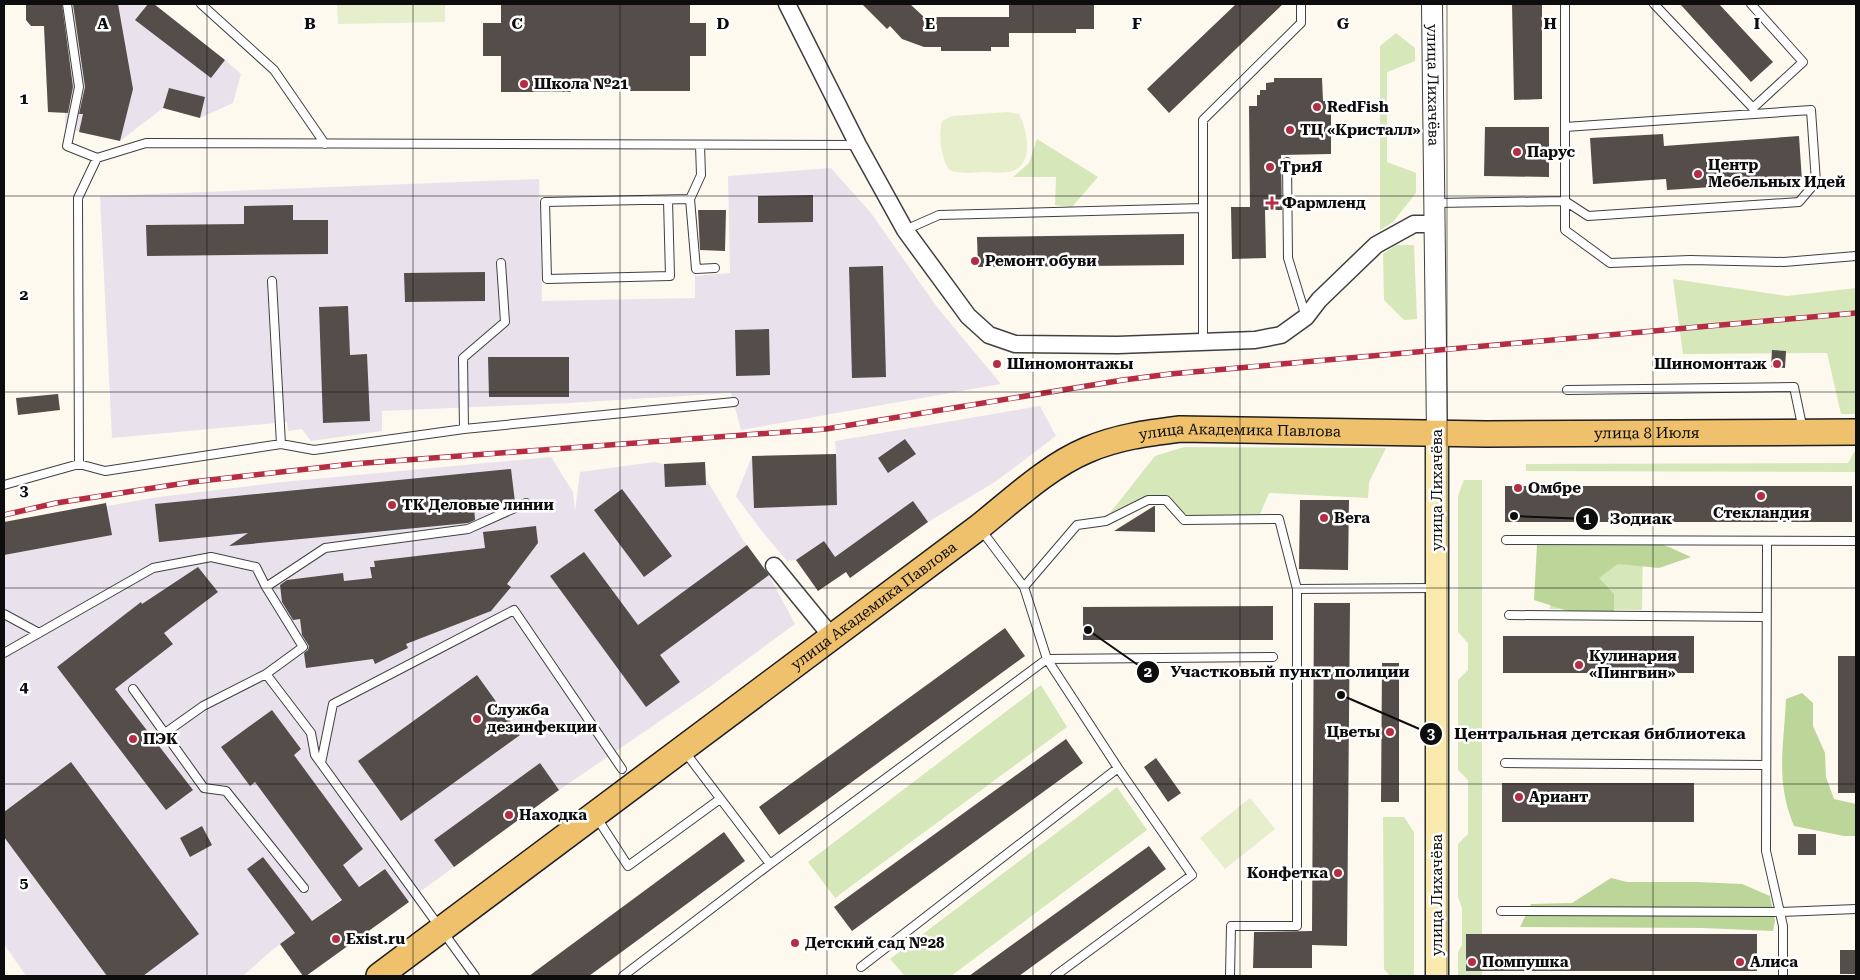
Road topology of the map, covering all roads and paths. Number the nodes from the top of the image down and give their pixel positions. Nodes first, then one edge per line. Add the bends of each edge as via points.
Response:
1 (67, 4) edge
2 (201, 4) edge
3 (787, 4) edge
4 (1301, 4) edge
5 (1432, 4) edge
6 (1565, 4) edge
7 (1654, 4) edge
8 (1751, 4) edge
9 (1565, 126) junction
10 (325, 144) junction
11 (700, 145) junction
12 (858, 145) junction
13 (98, 158) junction
14 (1287, 162) dead end
15 (690, 199) junction
16 (668, 200) junction
17 (1565, 201) junction
18 (1435, 203) junction
19 (1203, 208) junction
20 (1435, 224) junction
21 (905, 230) junction
22 (1856, 256) edge
23 (501, 263) dead end
24 (715, 268) dead end
25 (272, 281) dead end
26 (1306, 317) junction
27 (1203, 341) junction
28 (1567, 390) dead end
29 (734, 402) dead end
30 (464, 429) junction
31 (1804, 432) junction
32 (1856, 432) edge
33 (1437, 433) junction
34 (281, 444) junction
35 (79, 464) junction
36 (4, 485) edge
37 (526, 503) dead end
38 (979, 527) junction
39 (1506, 540) dead end
40 (1855, 541) edge
41 (1767, 542) junction
42 (774, 566) dead end
43 (266, 587) junction
44 (1024, 587) junction
45 (1297, 588) junction
46 (1437, 588) junction
47 (4, 614) edge
48 (1509, 614) dead end
49 (1766, 617) junction
50 (39, 633) junction
51 (832, 637) junction
52 (4, 653) edge
53 (1273, 658) dead end
54 (1047, 660) junction
55 (266, 674) junction
56 (133, 689) dead end
57 (165, 733) junction
58 (682, 749) junction
59 (321, 763) junction
60 (1504, 763) dead end
61 (1766, 765) junction
62 (1118, 768) junction
63 (622, 769) dead end
64 (720, 798) junction
65 (594, 814) junction
66 (770, 864) junction
67 (304, 888) dead end
68 (1856, 909) edge
69 (1501, 911) dead end
70 (1781, 912) junction
71 (441, 929) junction
72 (861, 968) dead end
73 (378, 976) edge
74 (475, 976) edge
75 (623, 976) edge
76 (1055, 976) edge
77 (1230, 976) edge
78 (1437, 976) edge
79 (1783, 976) edge

1 - 13 lane via 79,87 67,146
2 - 10 lane via 274,70
3 - 12 street
4 - 19 lane via 1301,23 1203,120
5 - 18 street, улица Лихачёва
6 - 9 lane
7 - 8 lane via 1752,108 1803,62
9 - 17 lane
9 - 17 lane via 1811,110 1816,182 1799,202 1588,216
10 - 11 lane
10 - 13 lane via 146,143
11 - 12 lane
11 - 15 lane via 700,175
12 - 21 street
13 - 35 lane via 78,198
14 - 26 lane via 1288,258
15 - 16 lane
15 - 24 lane via 696,269
16 - 16 lane via 545,202 547,279 670,276
17 - 18 lane
17 - 22 lane via 1565,230 1610,263 1690,260 1784,262
18 - 20 street, улица Лихачёва
19 - 21 lane via 939,214
19 - 27 lane
20 - 26 street via 1414,224 1376,245 1319,300
20 - 33 street, улица Лихачёва
21 - 27 street via 968,316 989,336 1015,344 1118,345
23 - 30 lane via 505,322 463,358
25 - 34 lane
26 - 27 street via 1281,335 1255,340
28 - 31 lane via 1794,387
29 - 30 lane
30 - 34 lane via 314,450
31 - 32 main road, улица 8 Июля
31 - 33 main road, улица 8 Июля
33 - 38 main road, улица Академика Павлова via 1180,429 1138,434 1087,450 1044,475
33 - 46 main road, улица Лихачёва
34 - 35 lane via 105,471
35 - 36 lane
37 - 43 lane via 468,529 325,548
38 - 44 lane
38 - 51 main road, улица Академика Павлова
39 - 41 lane
40 - 41 lane
41 - 49 lane
42 - 51 street
43 - 50 lane via 256,567 211,557 153,568
43 - 55 lane via 303,647
44 - 45 lane via 1078,525 1106,521 1148,500 1166,500 1184,520 1279,519
44 - 54 lane
45 - 46 lane
45 - 77 lane via 1297,926 1231,926
46 - 78 main road, улица Лихачёва
47 - 50 lane
48 - 49 lane
49 - 61 lane
50 - 52 lane
51 - 58 main road, улица Академика Павлова
53 - 54 lane
54 - 62 lane
54 - 66 lane
55 - 57 lane via 203,706
55 - 59 lane via 312,733 315,755
56 - 57 lane
57 - 67 lane via 204,788 226,790
58 - 64 lane
58 - 65 main road, улица Академика Павлова
59 - 63 lane via 333,704 514,610
59 - 71 lane
60 - 61 lane
61 - 70 lane via 1766,851
62 - 72 lane
62 - 76 lane via 1192,875
64 - 65 lane via 628,866
64 - 66 lane
65 - 71 main road, улица Академика Павлова
66 - 75 lane
68 - 70 lane
69 - 70 lane
70 - 79 lane
71 - 73 main road, улица Академика Павлова
71 - 74 lane

